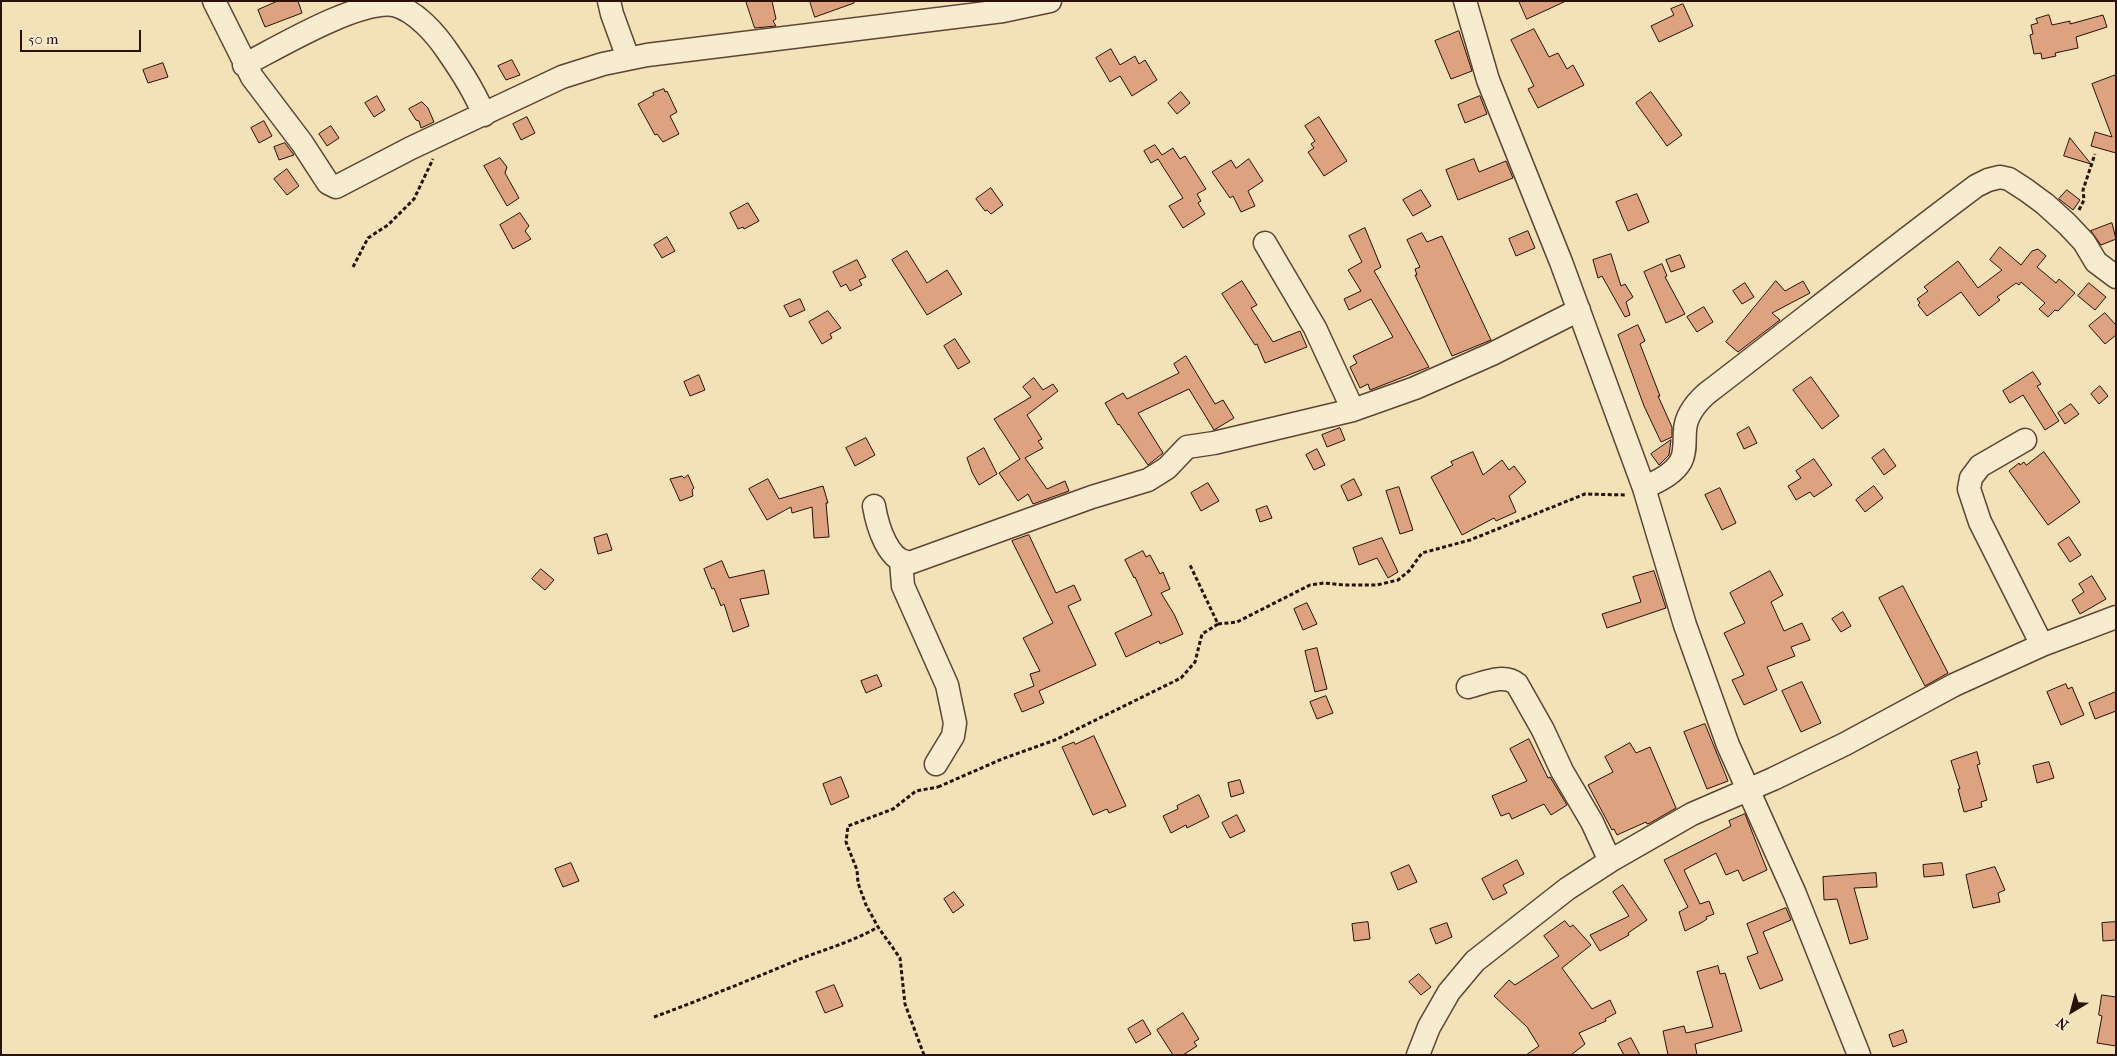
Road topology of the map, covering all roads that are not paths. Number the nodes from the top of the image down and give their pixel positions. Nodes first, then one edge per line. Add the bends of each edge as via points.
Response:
1 (214, 1) edge
2 (609, 1) edge
3 (1050, 1) edge
4 (1465, 1) edge
5 (628, 58) junction
6 (244, 64) junction
7 (484, 115) junction
8 (1265, 243) dead end
9 (2116, 277) edge
10 (1579, 310) junction
11 (1353, 410) junction
12 (2025, 440) dead end
13 (1644, 488) junction
14 (874, 506) dead end
15 (901, 561) junction
16 (2116, 617) edge
17 (2042, 645) junction
18 (1468, 687) dead end
19 (939, 772) road end
20 (1748, 790) junction
21 (1610, 861) junction
22 (1418, 1055) edge
23 (1859, 1055) edge

1 - 6 street
2 - 5 street
3 - 5 street via 1003,10
4 - 10 street via 1488,80
5 - 7 street via 562,78
6 - 7 street via 353,10 381,4 395,5 412,14 441,41 466,78
6 - 7 street via 328,183 336,188
8 - 11 street via 1315,328
9 - 13 street via 2096,262 2084,242 2045,204 2009,179 1988,180 1899,243 1702,398 1688,417 1680,463 1664,478
10 - 11 street via 1452,373
10 - 13 street
11 - 15 street via 1187,447 1167,468 1148,480 919,560
12 - 17 street via 1980,466 1971,478 1969,489 1980,522
13 - 20 street via 1684,625
14 - 15 street via 882,535
15 - 19 street via 903,586 944,676 955,723
16 - 17 street
17 - 20 street via 1954,685 1845,744
18 - 21 street via 1502,678 1519,686
20 - 21 street via 1678,821
20 - 23 street via 1795,894
21 - 22 street via 1567,889 1475,961 1449,992

